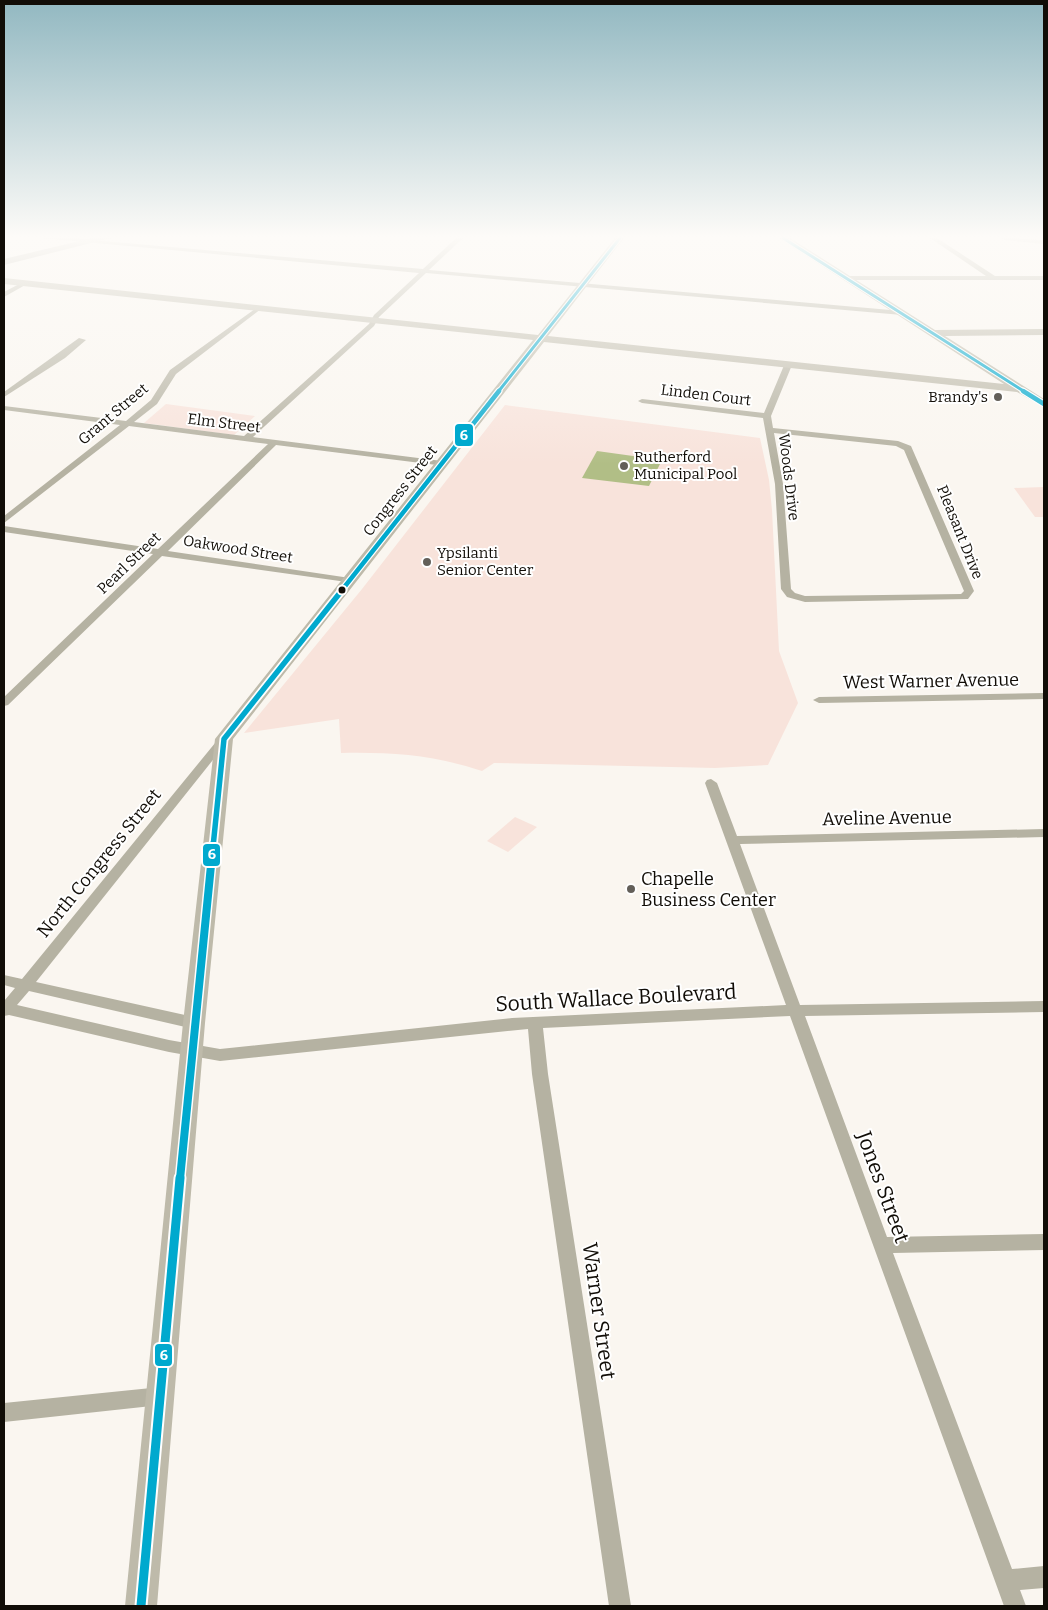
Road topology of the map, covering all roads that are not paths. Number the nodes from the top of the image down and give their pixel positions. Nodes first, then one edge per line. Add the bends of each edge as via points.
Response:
1 (252, 313) edge
2 (308, 313) edge
3 (379, 313) edge
4 (560, 313) edge
5 (902, 313) edge
6 (374, 320) junction
7 (933, 332) junction
8 (1044, 332) edge
9 (540, 338) junction
10 (82, 340) dead end
11 (788, 365) junction
12 (1021, 389) junction
13 (4, 395) edge
14 (642, 401) dead end
15 (1044, 404) edge
16 (4, 408) edge
17 (767, 416) junction
18 (126, 424) junction
19 (769, 430) junction
20 (246, 440) junction
21 (274, 443) junction
22 (442, 464) junction
23 (4, 520) edge
24 (4, 530) edge
25 (161, 552) junction
26 (350, 581) junction
27 (791, 595) joint
28 (1044, 696) edge
29 (819, 700) dead end
30 (4, 703) edge
31 (224, 739) junction
32 (711, 783) dead end
33 (1044, 833) edge
34 (731, 840) junction
35 (4, 980) edge
36 (24, 985) junction
37 (1044, 1006) edge
38 (4, 1009) edge
39 (794, 1011) junction
40 (194, 1023) junction
41 (535, 1023) junction
42 (192, 1050) junction
43 (1044, 1242) edge
44 (881, 1245) junction
45 (161, 1396) junction
46 (4, 1413) edge
47 (1044, 1576) edge
48 (1005, 1580) junction
49 (141, 1606) edge
50 (620, 1606) edge
51 (1015, 1606) edge

1 - 18 street, Grant Street via 173,372 165,380 157,400
2 - 6 street
3 - 6 street
4 - 9 street, Congress Street
5 - 7 street
6 - 9 street
6 - 20 street
7 - 8 street
7 - 12 street
9 - 11 street
9 - 22 street, Congress Street
10 - 13 street
11 - 12 street
11 - 17 street, Woods Drive
12 - 15 street
14 - 17 street, Linden Court
16 - 18 street, Elm Street
17 - 19 street, Woods Drive
18 - 20 street, Elm Street
18 - 23 street, Grant Street
19 - 27 street, Woods Drive via 779,484 786,589
19 - 27 street, Pleasant Drive via 898,444 908,448 968,591 964,597 946,599 805,599
20 - 21 street, Elm Street
21 - 22 street, Elm Street
21 - 25 street, Pearl Street
22 - 26 street, Congress Street
24 - 25 street, Oakwood Street
25 - 26 street, Oakwood Street
25 - 30 street, Pearl Street
26 - 31 street, Congress Street
28 - 29 street, West Warner Avenue
31 - 36 street, North Congress Street
31 - 40 street
32 - 34 street, Jones Street
33 - 34 street, Aveline Avenue
34 - 39 street, Jones Street
35 - 36 street
36 - 38 street, North Congress Street
36 - 40 street
37 - 39 street, South Wallace Boulevard
38 - 42 street, South Wallace Boulevard
39 - 41 street, South Wallace Boulevard
39 - 44 street, Jones Street
40 - 42 street
41 - 42 street, South Wallace Boulevard via 220,1055
41 - 50 street, Warner Street
42 - 45 street
43 - 44 street
44 - 48 street, Jones Street
45 - 46 street
45 - 49 street
47 - 48 street
48 - 51 street, Jones Street

